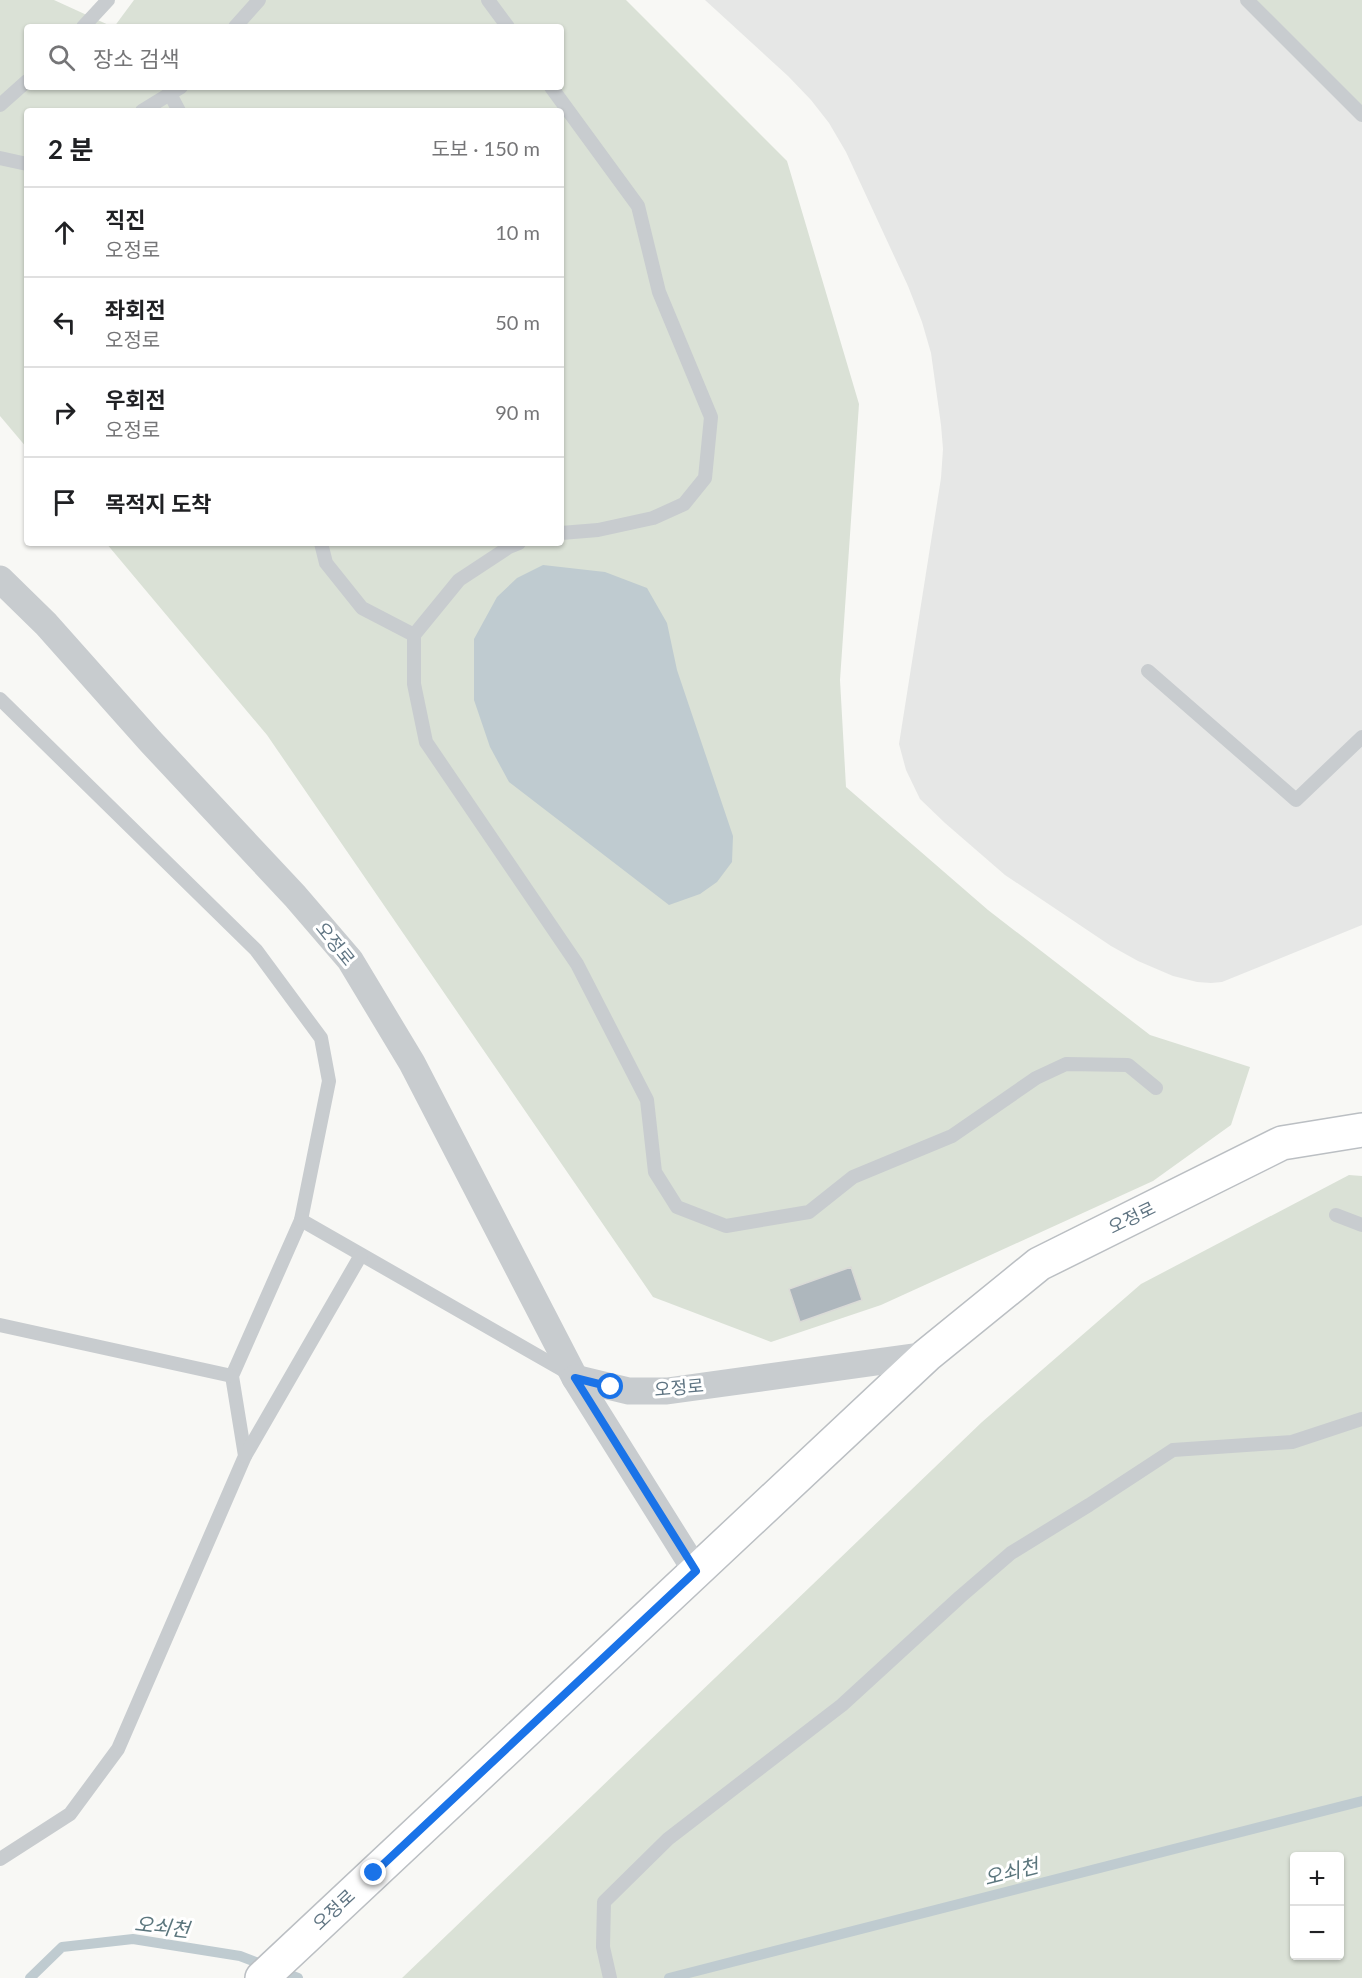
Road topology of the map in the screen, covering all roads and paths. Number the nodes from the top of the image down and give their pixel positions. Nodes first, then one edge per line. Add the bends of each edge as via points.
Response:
1 (108, 0) edge
2 (259, 0) edge
3 (488, 0) edge
4 (1247, 0) edge
5 (85, 24) edge
6 (238, 24) edge
7 (506, 24) edge
8 (24, 84) edge
9 (175, 90) edge
10 (553, 90) edge
11 (0, 105) edge
12 (147, 108) edge
13 (178, 108) edge
14 (1362, 116) edge
15 (0, 158) edge
16 (24, 163) edge
17 (564, 533) edge
18 (322, 546) edge
19 (512, 546) edge
20 (0, 579) edge
21 (414, 634) junction
22 (1148, 671) dead end
23 (0, 699) edge
24 (1362, 737) edge
25 (1156, 1088) dead end
26 (1362, 1130) edge
27 (1336, 1215) dead end
28 (300, 1220) junction
29 (1362, 1226) edge
30 (361, 1255) junction
31 (0, 1325) edge
32 (927, 1355) junction
33 (232, 1376) junction
34 (575, 1378) junction
35 (1362, 1419) edge
36 (245, 1456) junction
37 (696, 1571) junction
38 (0, 1859) edge
39 (609, 1974) edge
40 (262, 1978) edge

1 - 5 lane
2 - 6 lane
3 - 7 lane
4 - 14 lane
8 - 11 lane
9 - 12 lane
9 - 13 lane
10 - 17 lane via 638,206 659,292 711,417 705,478 684,504 653,518
15 - 16 lane
18 - 21 lane via 326,562 362,608
19 - 21 lane via 459,580
20 - 34 street, 오정로 via 46,624 350,960 412,1063
21 - 25 lane via 414,684 426,742 577,964 647,1100 655,1172 677,1207 726,1226 809,1212 853,1177 952,1136 1036,1078 1066,1064 1128,1065
22 - 24 lane via 1296,800
23 - 28 lane via 256,950 321,1038 328,1081
26 - 32 main road, 오정로 via 1282,1143 1039,1264
27 - 29 lane
28 - 30 lane
28 - 33 lane
30 - 34 lane
30 - 36 lane
31 - 33 lane
32 - 34 street, 오정로 via 667,1392 628,1392
32 - 37 main road, 오정로
33 - 36 lane
34 - 37 street, 오정로
35 - 39 lane via 1292,1442 1173,1450 1011,1553 842,1705 668,1839 604,1902 603,1947
36 - 38 lane via 118,1749 70,1814
37 - 40 main road, 오정로

